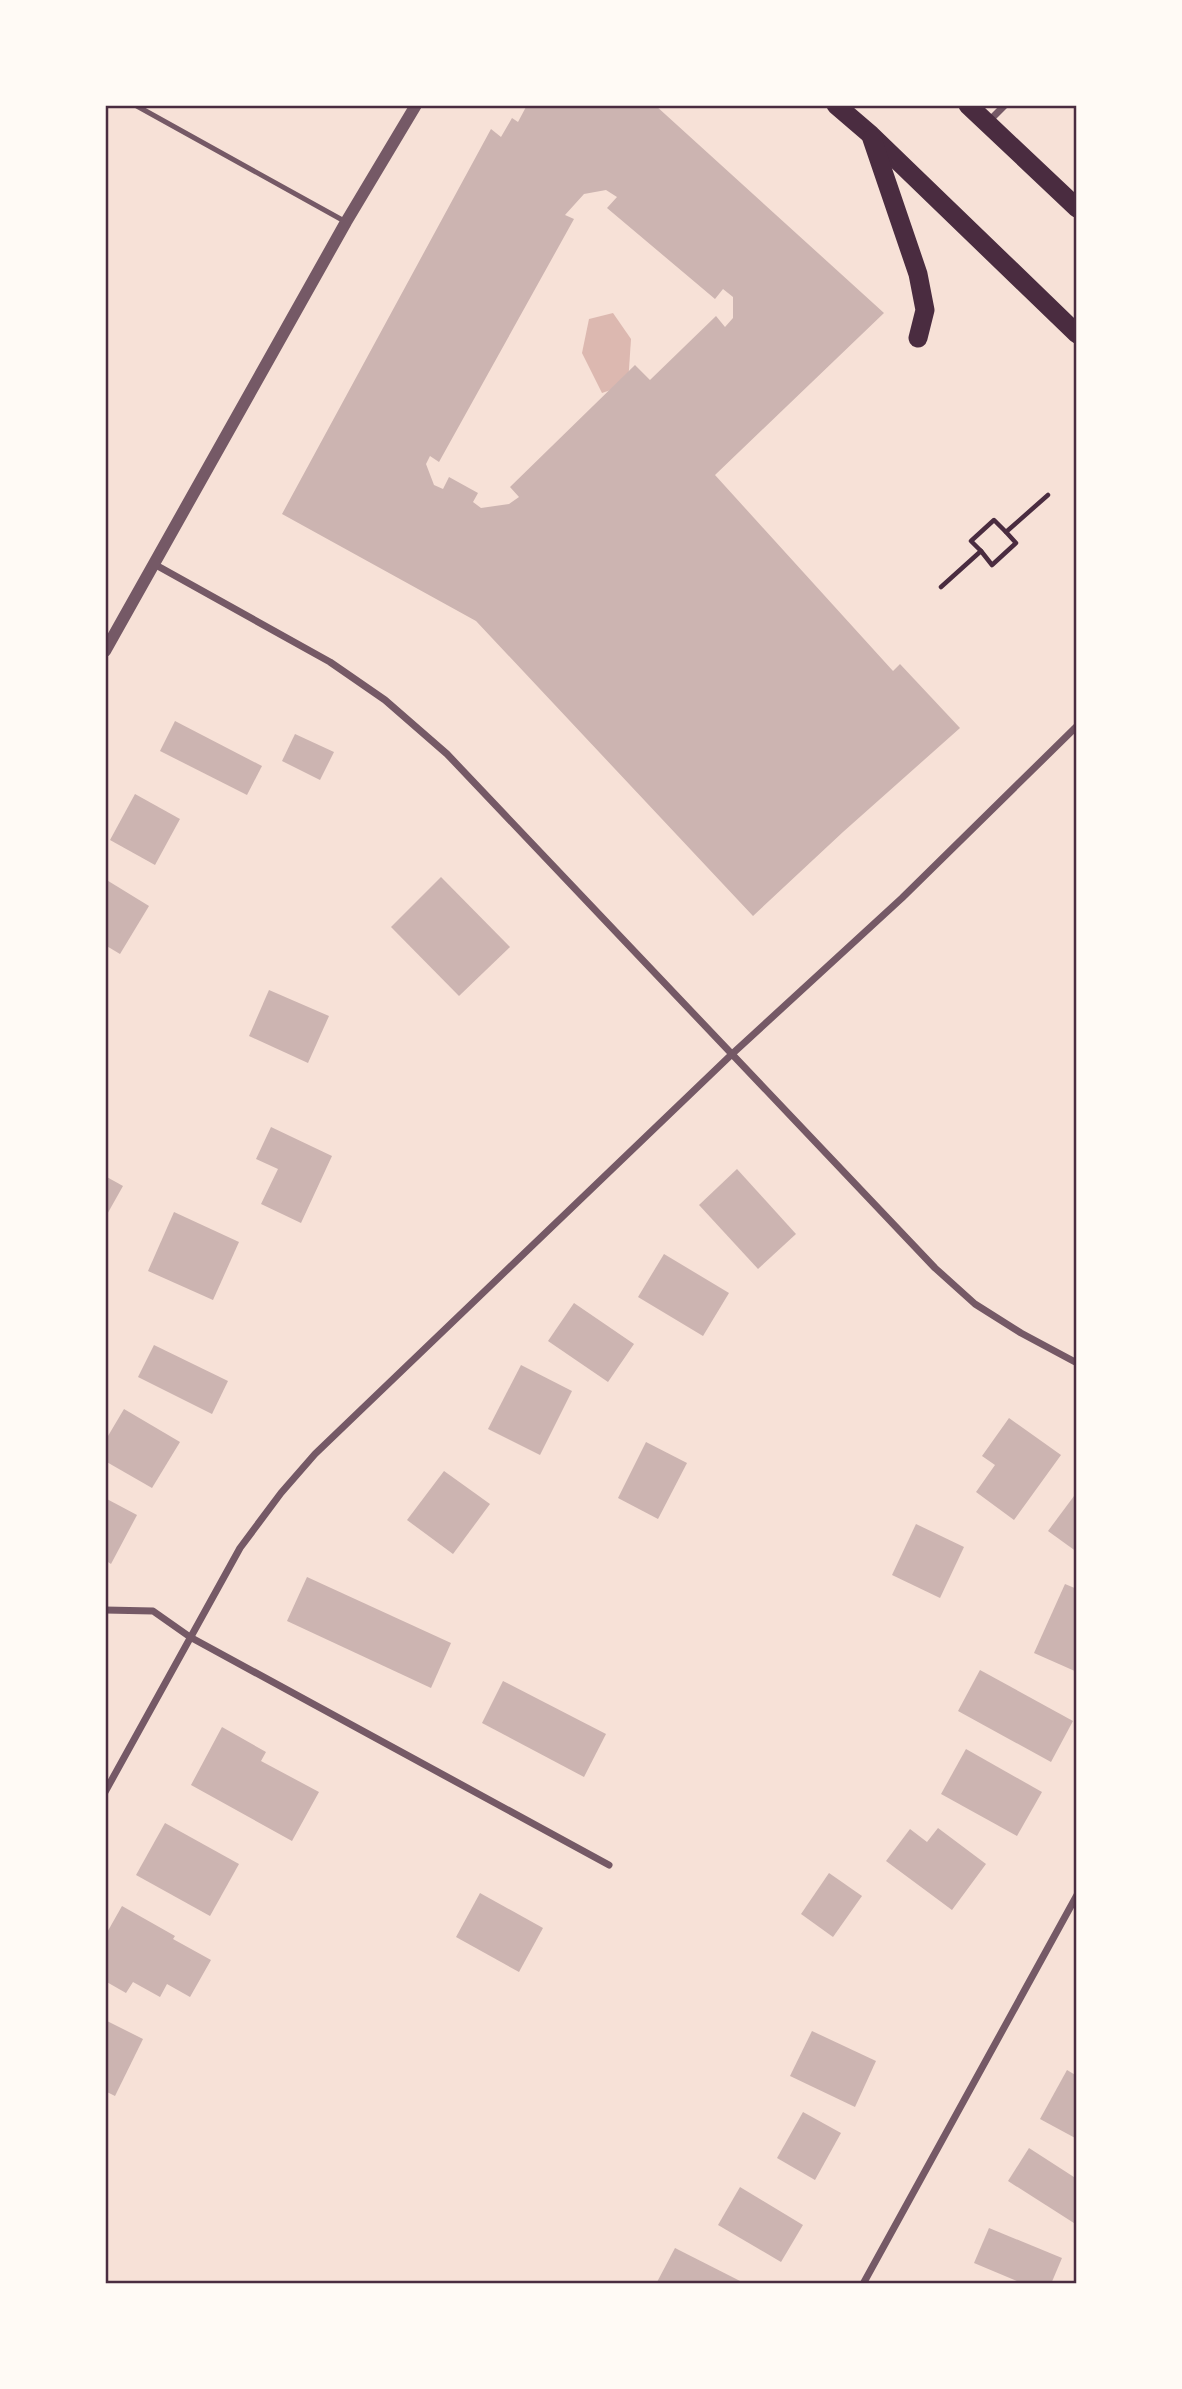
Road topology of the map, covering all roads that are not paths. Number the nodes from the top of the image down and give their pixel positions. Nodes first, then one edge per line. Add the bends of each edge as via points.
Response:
1 (135, 105) edge
2 (416, 105) edge
3 (836, 105) edge
4 (968, 105) edge
5 (1005, 105) edge
6 (988, 123) junction
7 (871, 135) junction
8 (1077, 208) edge
9 (346, 222) junction
10 (1077, 334) edge
11 (918, 338) dead end
12 (153, 564) junction
13 (105, 651) edge
14 (1077, 726) edge
15 (732, 1055) junction
16 (1077, 1363) edge
17 (105, 1610) edge
18 (190, 1637) junction
19 (105, 1792) edge
20 (609, 1865) dead end
21 (1077, 1895) edge
22 (863, 2284) edge

1 - 9 lane
2 - 9 street
3 - 7 highway
4 - 6 highway
5 - 6 street
6 - 8 highway
7 - 10 highway
7 - 11 highway via 918,274 925,310
9 - 12 street
12 - 13 street
12 - 15 street via 330,662 385,699 447,754
14 - 15 street via 902,898
15 - 16 street via 975,1304
15 - 18 street via 314,1454 240,1548
17 - 18 street via 153,1611
18 - 19 street
18 - 20 street
21 - 22 street

